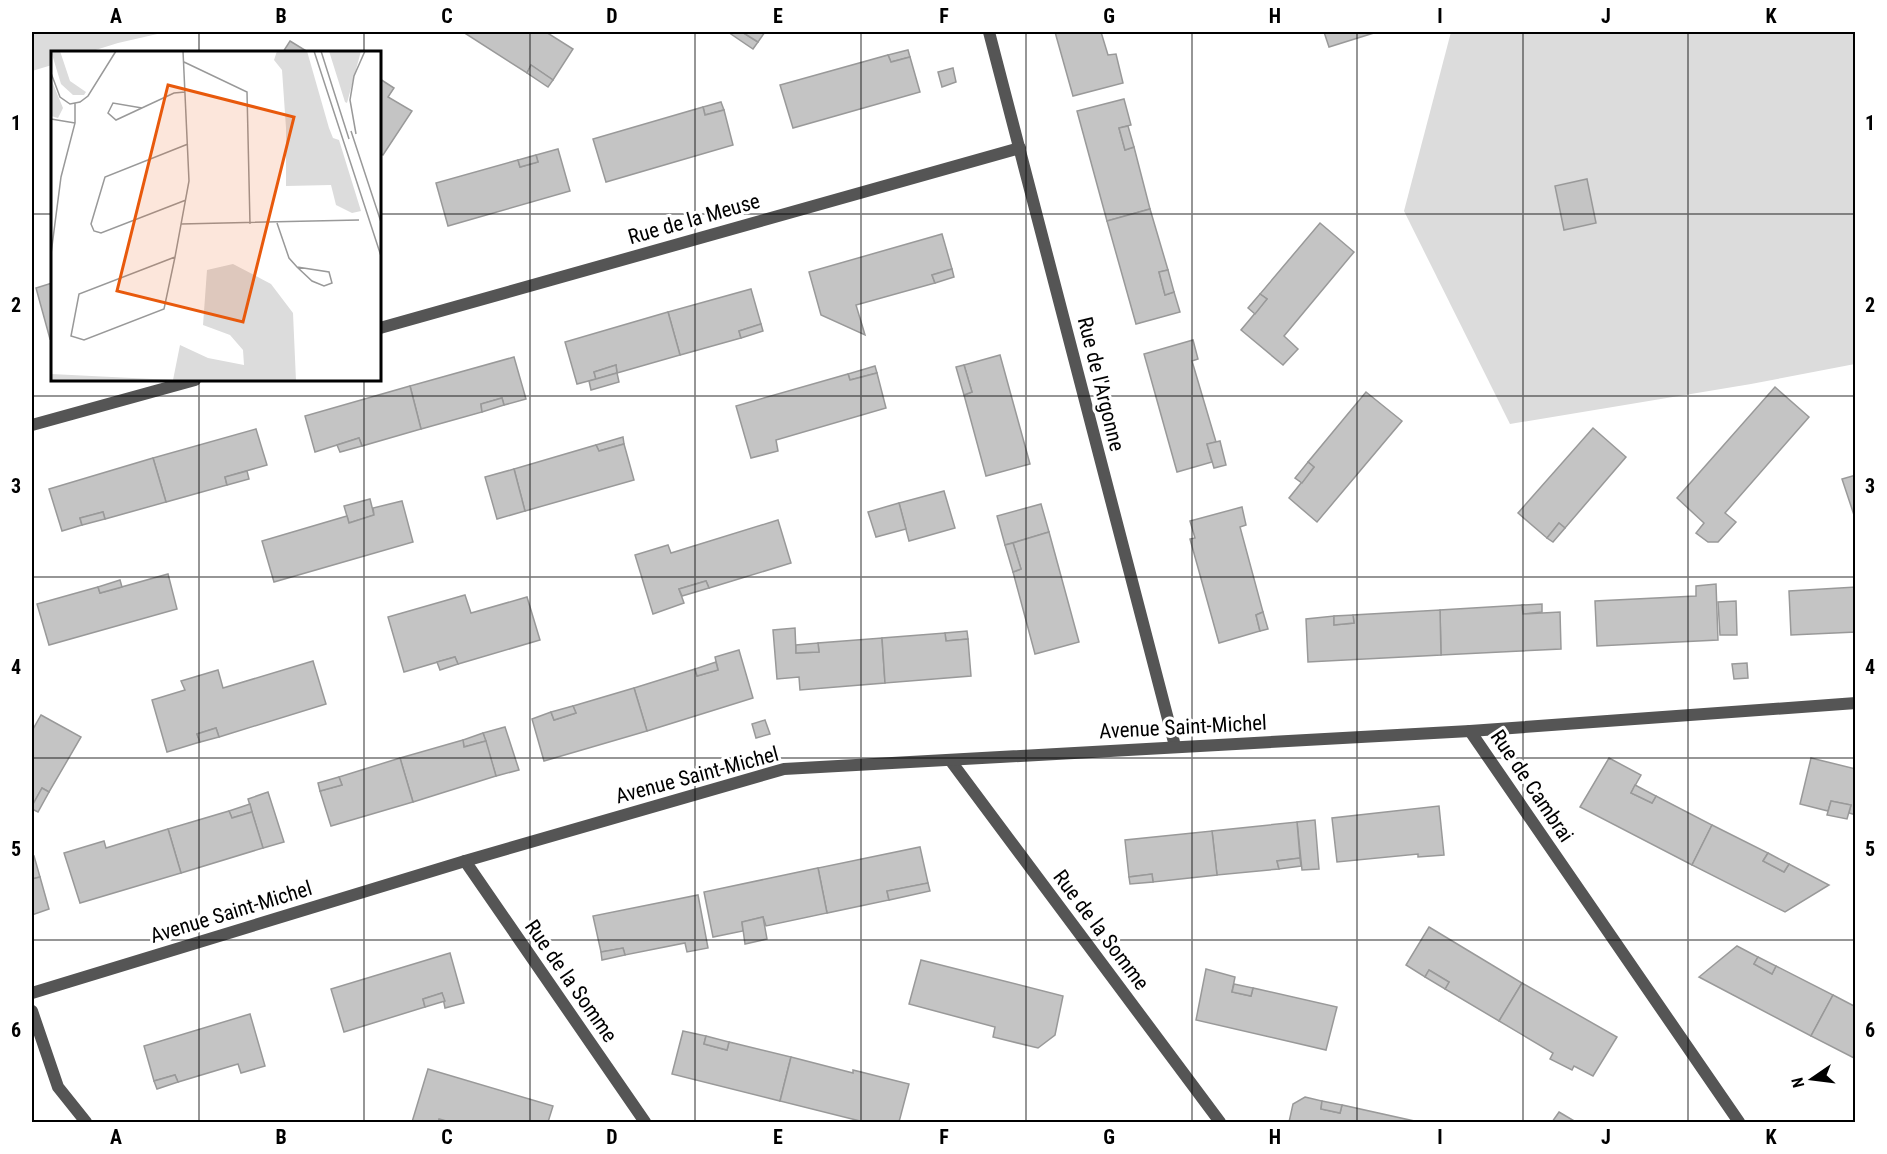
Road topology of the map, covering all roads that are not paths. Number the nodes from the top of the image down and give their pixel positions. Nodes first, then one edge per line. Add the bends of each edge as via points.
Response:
1 (989, 32) edge
2 (1020, 148) junction
3 (381, 328) edge
4 (191, 381) edge
5 (32, 425) edge
6 (1856, 703) edge
7 (1470, 731) junction
8 (1174, 746) junction
9 (950, 760) junction
10 (465, 861) junction
11 (32, 993) edge
12 (32, 1011) edge
13 (86, 1122) edge
14 (645, 1122) edge
15 (1220, 1122) edge
16 (1739, 1122) edge

1 - 2 street, Rue de l'Argonne
2 - 3 street, Rue de la Meuse
2 - 8 street, Rue de l'Argonne
4 - 5 street
6 - 7 street, Rue de Cambrai
7 - 8 street, Avenue Saint-Michel
7 - 16 street, Rue de Cambrai
8 - 9 street, Avenue Saint-Michel
9 - 10 street, Avenue Saint-Michel via 784,769
9 - 15 street, Rue de la Somme
10 - 11 street, Avenue Saint-Michel
10 - 14 street, Rue de la Somme
12 - 13 street via 58,1087

